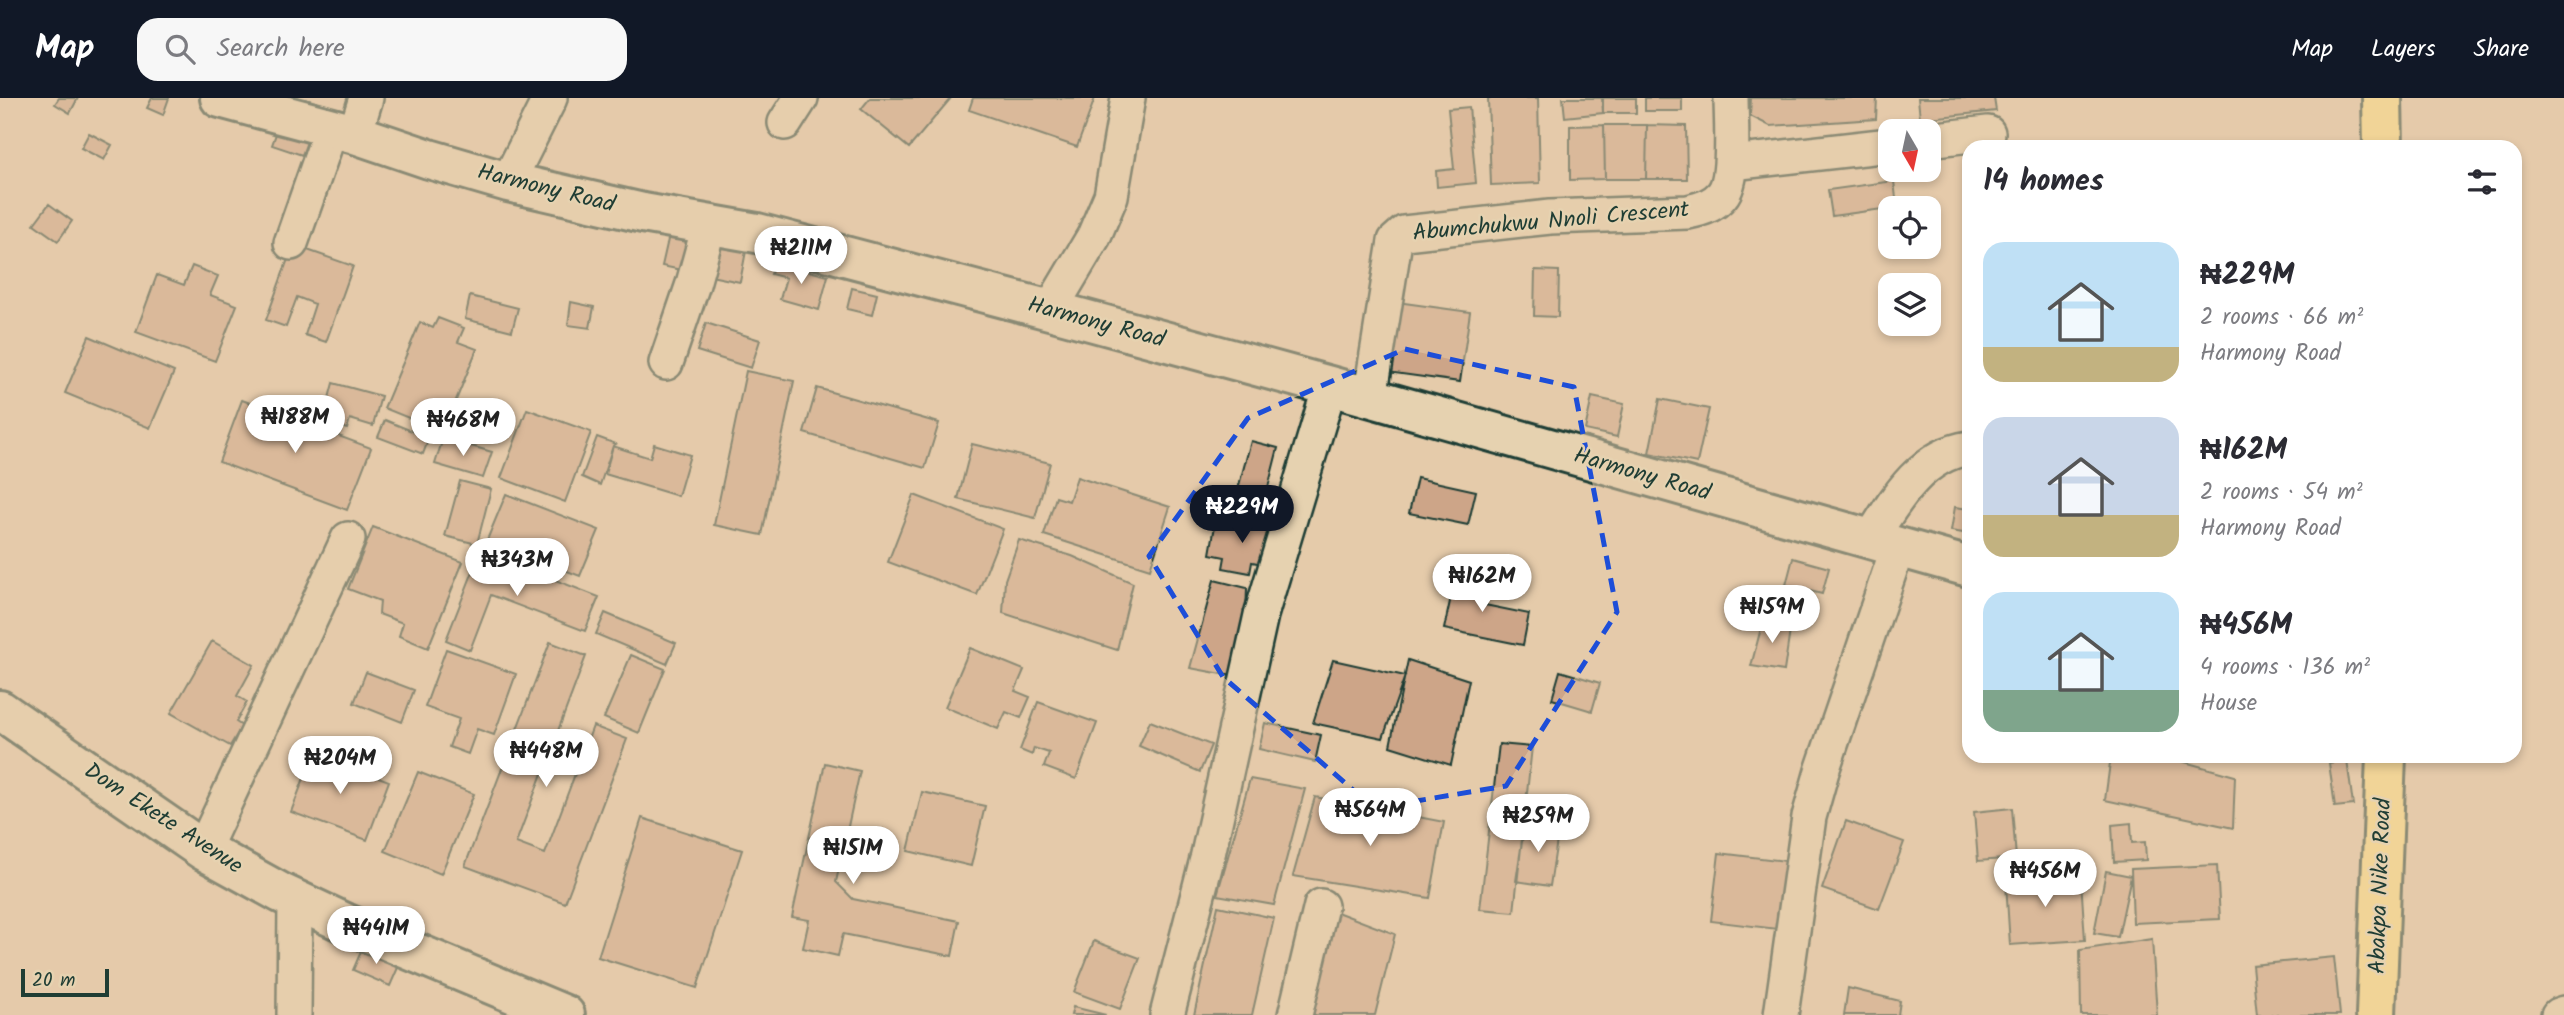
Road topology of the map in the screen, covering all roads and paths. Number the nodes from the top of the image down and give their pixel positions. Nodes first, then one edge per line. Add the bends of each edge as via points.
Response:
1 (220, 98) edge
2 (366, 98) edge
3 (550, 98) edge
4 (1128, 98) edge
5 (1731, 98) edge
6 (2382, 98) edge
7 (343, 132) junction
8 (1988, 133) dead end
9 (1941, 138) edge
10 (2383, 140) edge
11 (1878, 146) edge
12 (1732, 163) junction
13 (508, 182) junction
14 (709, 226) junction
15 (291, 243) dead end
16 (1051, 310) junction
17 (666, 363) dead end
18 (1330, 386) junction
19 (1370, 398) junction
20 (1962, 451) edge
21 (348, 539) dead end
22 (1884, 544) junction
23 (1962, 565) edge
24 (0, 710) edge
25 (2386, 763) edge
26 (203, 850) junction
27 (295, 900) junction
28 (1321, 906) dead end
29 (2564, 1013) edge
30 (295, 1015) edge
31 (565, 1015) edge
32 (1167, 1015) edge
33 (1295, 1015) edge
34 (1781, 1015) edge
35 (2376, 1015) edge
36 (2558, 1015) edge

1 - 7 main road, Harmony Road
2 - 7 street
3 - 13 street
4 - 16 street via 1111,196 1094,236
5 - 12 street, Abumchukwu Nnoli Crescent
6 - 10 main road
7 - 13 main road, Harmony Road
7 - 15 street
8 - 9 street
11 - 12 street
12 - 19 street, Abumchukwu Nnoli Crescent via 1724,194 1708,207 1688,212 1550,218 1404,233 1395,241
13 - 14 main road, Harmony Road
14 - 16 main road, Harmony Road via 757,233
14 - 17 street
16 - 18 main road, Harmony Road
18 - 19 main road, Harmony Road
18 - 32 street via 1261,615
19 - 22 main road, Harmony Road
20 - 22 street via 1919,473 1897,498
21 - 26 street
22 - 23 main road, Harmony Road
22 - 34 street via 1809,817
24 - 26 main road, Dom Ekete Avenue
25 - 35 main road, Abakpa Nike Road
26 - 27 main road, Dom Ekete Avenue
27 - 30 street
27 - 31 main road, Dom Ekete Avenue
28 - 33 street
29 - 36 street

